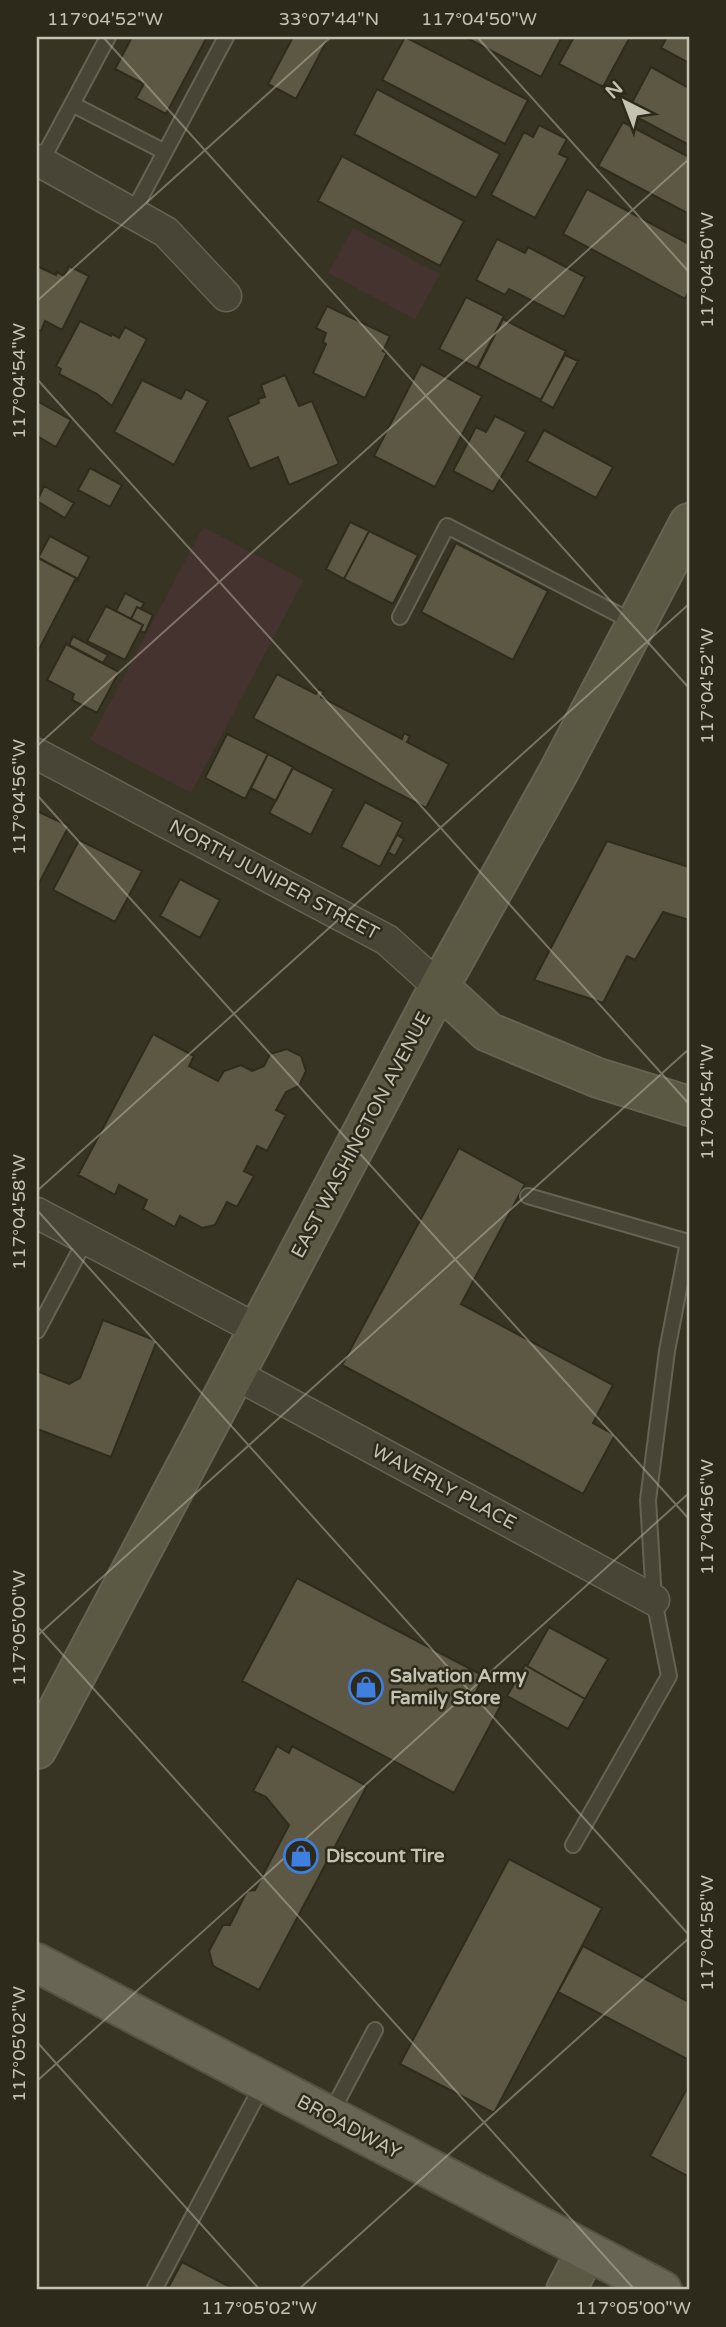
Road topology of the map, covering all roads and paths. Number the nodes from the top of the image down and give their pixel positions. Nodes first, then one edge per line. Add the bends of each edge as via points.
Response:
1 (108, 37) edge
2 (226, 37) edge
3 (72, 104) junction
4 (165, 152) junction
5 (39, 161) edge
6 (133, 212) junction
7 (226, 296) dead end
8 (689, 523) edge
9 (400, 617) dead end
10 (636, 624) junction
11 (37, 754) edge
12 (439, 987) junction
13 (689, 1106) edge
14 (528, 1196) dead end
15 (37, 1213) edge
16 (86, 1239) junction
17 (689, 1240) edge
18 (258, 1330) junction
19 (37, 1331) edge
20 (234, 1374) junction
21 (654, 1600) junction
22 (37, 1749) edge
23 (573, 1845) dead end
24 (37, 1963) edge
25 (375, 2030) dead end
26 (264, 2082) junction
27 (330, 2116) junction
28 (586, 2252) junction
29 (154, 2290) edge
30 (566, 2290) edge
31 (662, 2290) edge

1 - 3 lane
2 - 4 lane
3 - 4 lane
3 - 5 lane
4 - 6 lane
5 - 6 street
6 - 7 street via 166,232
8 - 10 main road, EAST WASHINGTON AVENUE
9 - 10 lane via 447,526
10 - 12 main road, EAST WASHINGTON AVENUE
11 - 12 street, NORTH JUNIPER STREET via 387,940
12 - 13 main road, NORTH JUNIPER STREET via 488,1032 598,1078
12 - 18 main road, EAST WASHINGTON AVENUE
14 - 17 lane
15 - 16 street
16 - 18 street
16 - 19 lane
17 - 21 lane via 667,1352 648,1500
18 - 20 main road, EAST WASHINGTON AVENUE
20 - 21 street, WAVERLY PLACE
20 - 22 main road, EAST WASHINGTON AVENUE
21 - 23 lane via 669,1676
24 - 26 main road, BROADWAY
25 - 27 lane
26 - 27 main road, BROADWAY
26 - 29 lane
27 - 28 main road, BROADWAY
28 - 30 main road
28 - 31 main road, BROADWAY

